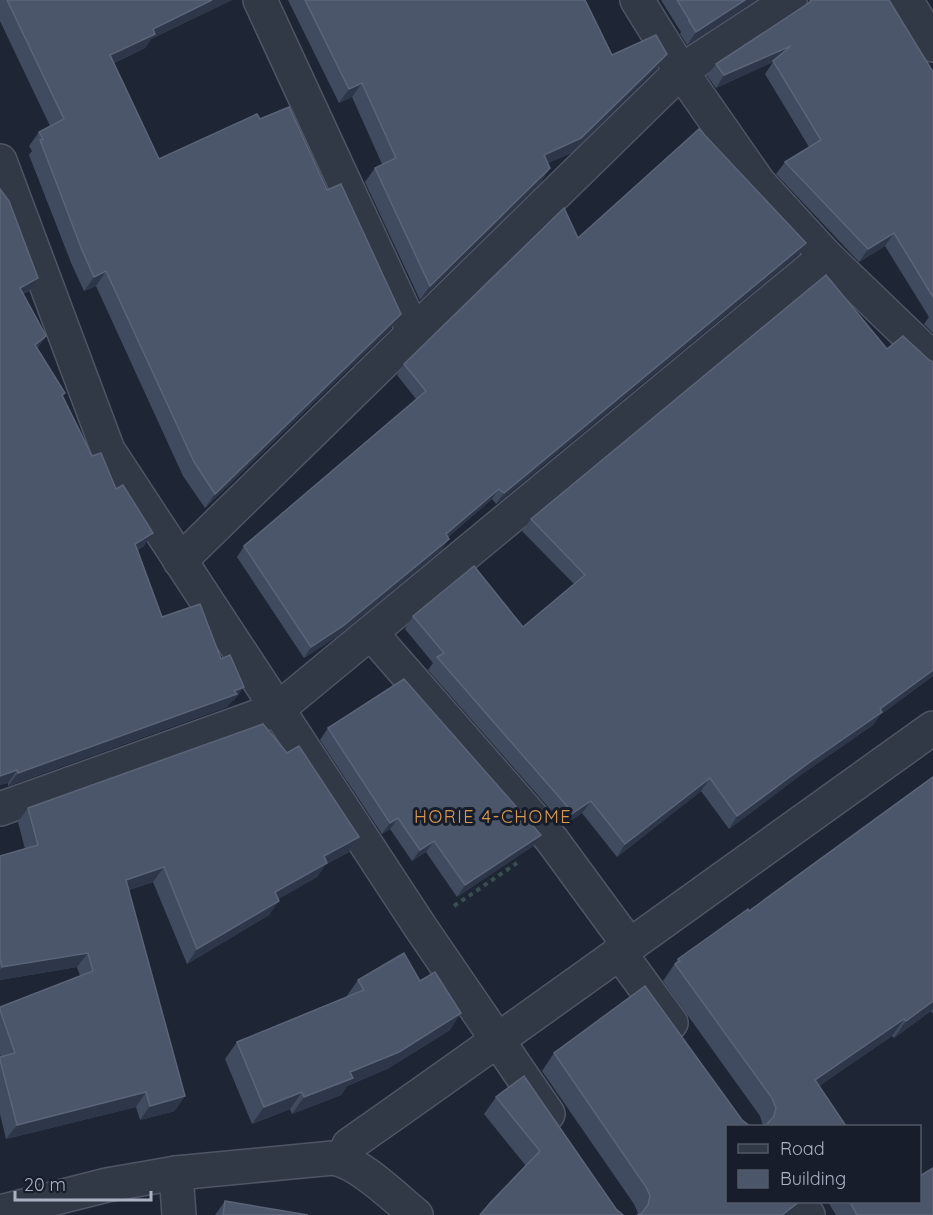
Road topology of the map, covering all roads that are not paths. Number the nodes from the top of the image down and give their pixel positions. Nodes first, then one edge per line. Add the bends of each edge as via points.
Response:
1 (260, 0) edge
2 (637, 0) edge
3 (790, 0) edge
4 (906, 0) edge
5 (933, 45) edge
6 (681, 71) junction
7 (0, 161) edge
8 (826, 256) junction
9 (414, 333) junction
10 (933, 359) edge
11 (180, 561) junction
12 (371, 633) junction
13 (278, 710) junction
14 (933, 728) edge
15 (0, 809) edge
16 (624, 948) junction
17 (498, 1041) junction
18 (689, 1049) edge
19 (565, 1137) edge
20 (343, 1159) junction
21 (176, 1173) junction
22 (799, 1203) edge
23 (0, 1212) edge
24 (179, 1215) edge
25 (416, 1215) edge
26 (808, 1215) edge

1 - 9 street
2 - 6 street
3 - 6 street
4 - 5 street
6 - 8 street via 759,183
6 - 9 street
7 - 11 street via 108,450
8 - 10 street
8 - 12 street
9 - 11 street
11 - 13 street
12 - 13 street
12 - 16 street via 552,840
13 - 15 street
13 - 17 street
14 - 16 street
16 - 17 street
16 - 18 street
17 - 19 street
17 - 20 street via 349,1145
20 - 21 street
20 - 25 street
21 - 23 street via 107,1185
21 - 24 street
22 - 26 street

